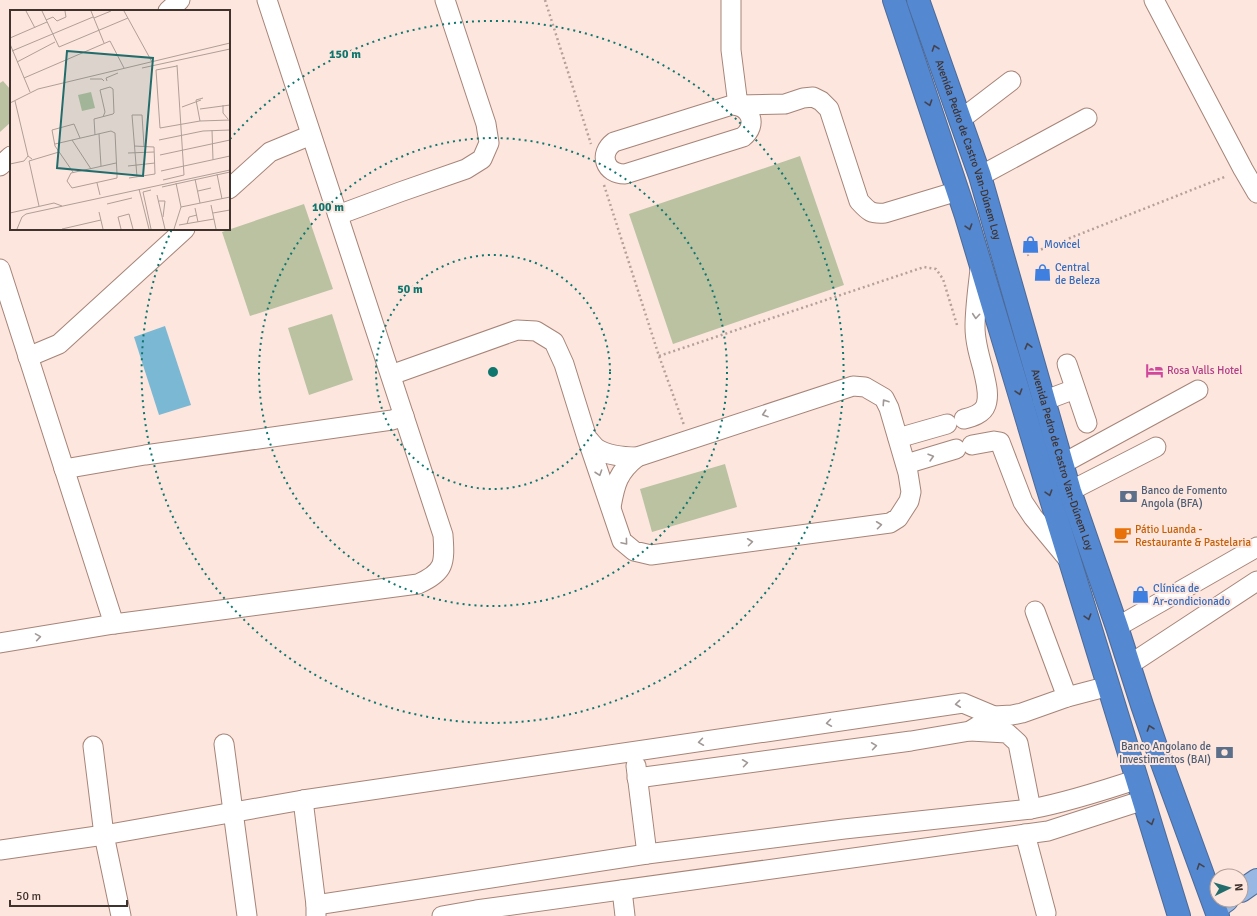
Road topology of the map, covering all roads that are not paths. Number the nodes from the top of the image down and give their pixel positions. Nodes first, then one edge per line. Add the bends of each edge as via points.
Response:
1 (267, 0) edge
2 (445, 0) edge
3 (731, 0) edge
4 (894, 0) edge
5 (918, 0) edge
6 (1154, 0) edge
7 (1011, 81) dead end
8 (785, 104) junction
9 (738, 105) junction
10 (1087, 118) dead end
11 (960, 120) junction
12 (747, 133) junction
13 (311, 135) junction
14 (10, 157) edge
15 (0, 166) edge
16 (980, 176) junction
17 (230, 188) edge
18 (958, 191) junction
19 (1257, 193) edge
20 (338, 215) junction
21 (184, 230) edge
22 (981, 263) junction
23 (0, 269) edge
24 (28, 357) junction
25 (1067, 364) dead end
26 (391, 375) junction
27 (1075, 389) junction
28 (1198, 390) dead end
29 (1043, 401) junction
30 (404, 416) junction
31 (1087, 423) dead end
32 (587, 438) junction
33 (898, 438) junction
34 (1156, 447) dead end
35 (637, 457) junction
36 (906, 464) junction
37 (1062, 464) junction
38 (64, 469) junction
39 (1070, 491) junction
40 (611, 507) junction
41 (1257, 547) edge
42 (1071, 562) junction
43 (1257, 582) edge
44 (1035, 611) dead end
45 (114, 624) junction
46 (1117, 627) junction
47 (0, 643) edge
48 (1129, 665) junction
49 (1109, 686) junction
50 (1067, 697) junction
51 (994, 716) junction
52 (970, 731) junction
53 (224, 744) dead end
54 (92, 746) dead end
55 (634, 752) junction
56 (637, 778) junction
57 (1138, 779) junction
58 (302, 800) junction
59 (1144, 800) junction
60 (1031, 808) junction
61 (233, 812) junction
62 (1025, 834) junction
63 (104, 835) junction
64 (0, 850) edge
65 (647, 854) junction
66 (1209, 880) edge
67 (622, 890) junction
68 (316, 910) edge
69 (1046, 913) dead end
70 (121, 916) edge
71 (247, 916) edge
72 (442, 916) edge
73 (625, 916) edge
74 (1179, 916) edge

1 - 13 street
2 - 20 street via 486,124 489,143 482,158 466,170
3 - 9 street via 731,50
4 -> 18 highway, Avenida Pedro de Castro Van-Dúnem Loy
11 -> 5 highway, Avenida Pedro de Castro Van-Dúnem Loy
6 - 19 street
7 - 11 street
8 - 9 street
8 - 12 street
8 - 18 street via 813,97 829,109 859,201 874,213 886,213
9 - 12 street via 750,116 750,128
9 - 12 street via 614,142 607,150 605,160 614,173 625,174 743,137
10 - 16 street
11 - 16 highway, Avenida Pedro de Castro Van-Dúnem Loy
13 - 17 street via 270,152
13 - 20 street
14 - 15 street
29 -> 16 highway, Avenida Pedro de Castro Van-Dúnem Loy
18 -> 22 highway, Avenida Pedro de Castro Van-Dúnem Loy
20 - 26 street
21 - 24 street via 59,344
22 -> 33 street via 975,327 987,388 986,406 975,416
22 -> 42 highway, Avenida Pedro de Castro Van-Dúnem Loy
23 - 24 street
24 - 38 street
25 - 27 street
26 - 30 street
26 - 32 street via 517,330 536,331 554,342 564,364
27 - 29 street
27 - 31 street
28 - 37 street
29 - 37 highway, Avenida Pedro de Castro Van-Dúnem Loy
30 - 38 street via 392,420
30 - 45 street via 443,535 445,554 441,567 431,578 418,584
32 - 35 street via 596,448 608,453 621,457
32 -> 40 street
33 -> 35 street via 884,398 865,387 853,386
33 - 36 street
34 - 39 street
35 - 40 street via 620,474
40 -> 36 street via 622,541 634,552 651,555 890,523 898,518 909,501 911,492
36 -> 42 street via 964,448 1000,442 1023,502
37 - 39 highway, Avenida Pedro de Castro Van-Dúnem Loy
38 - 45 street
39 - 46 highway, Avenida Pedro de Castro Van-Dúnem Loy
41 - 46 street
42 -> 49 highway, Avenida Pedro de Castro Van-Dúnem Loy
43 - 48 street
44 - 50 street
47 -> 45 street
46 - 48 highway, Avenida Pedro de Castro Van-Dúnem Loy
66 -> 48 highway, Avenida Pedro de Castro Van-Dúnem Loy via 1158,752
49 - 50 street
49 - 57 highway, Avenida Pedro de Castro Van-Dúnem Loy
50 - 51 street via 1022,713
51 - 52 street
51 -> 55 street via 964,703
56 -> 52 street
52 - 60 street via 1007,733 1018,743
53 - 61 street
54 - 63 street
55 - 56 street
55 - 58 street
56 - 65 street
57 - 59 highway, Avenida Pedro de Castro Van-Dúnem Loy
57 - 60 street via 1088,796
58 - 61 street
58 - 68 street
59 - 62 street via 1048,831
59 -> 74 highway, Avenida Pedro de Castro Van-Dúnem Loy
60 - 65 street
61 - 63 street
61 - 71 street
62 - 67 street
62 - 69 street
63 - 64 street
63 - 70 street
65 - 68 street
67 - 72 street
67 - 73 street

